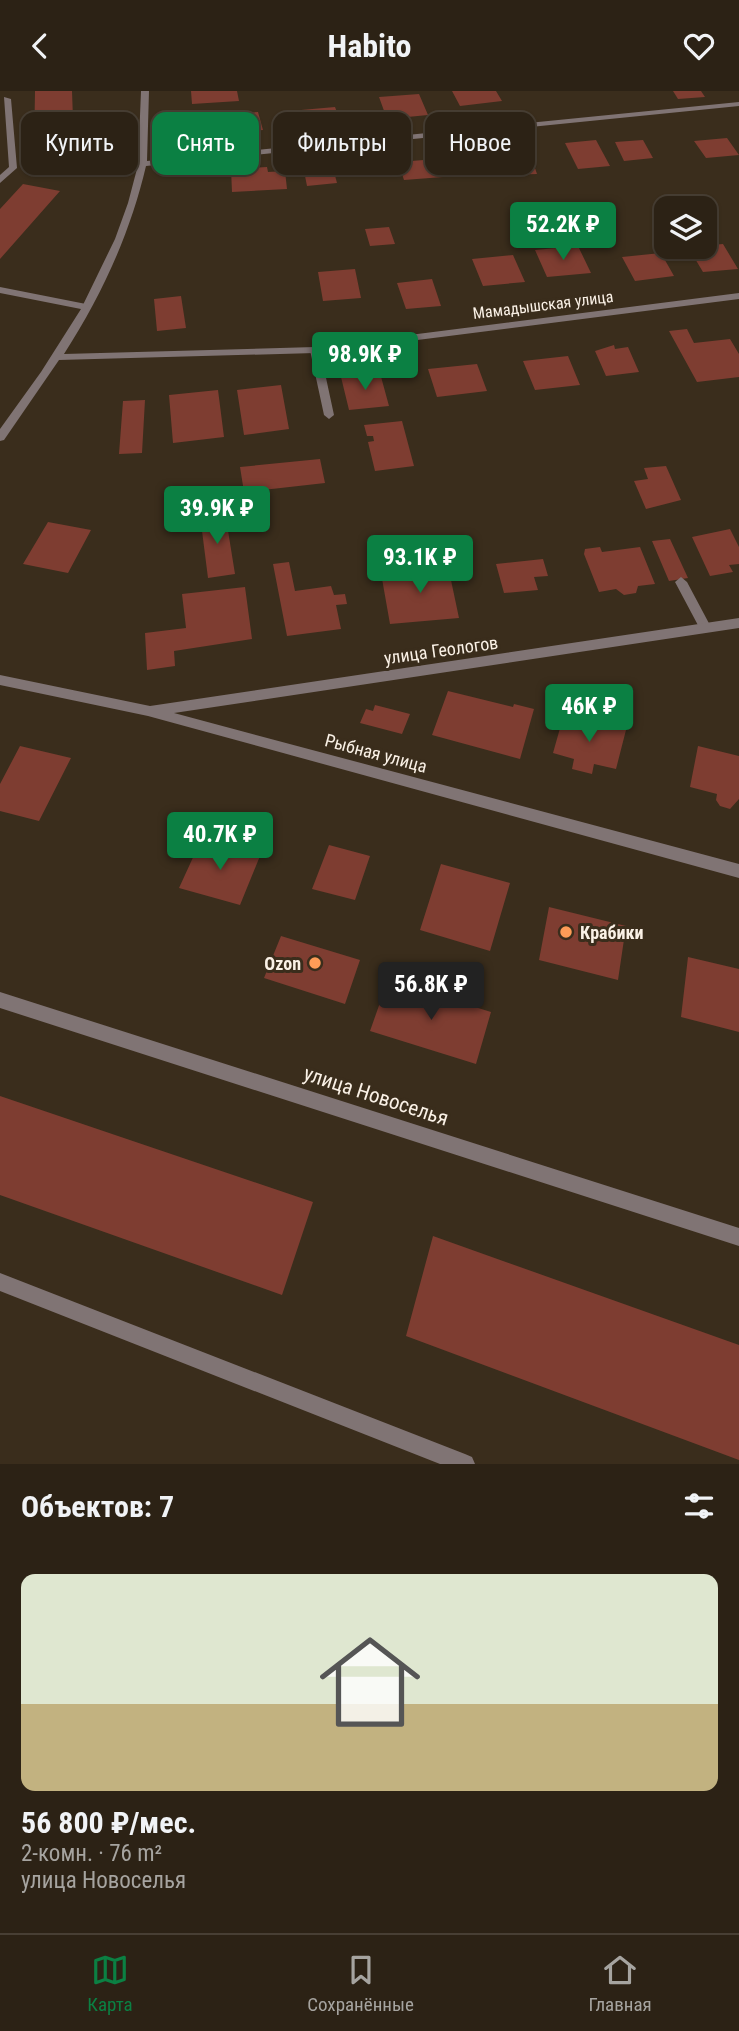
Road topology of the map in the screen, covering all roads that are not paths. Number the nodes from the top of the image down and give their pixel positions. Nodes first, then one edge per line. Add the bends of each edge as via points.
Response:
1 (145, 91) edge
2 (4, 96) edge
3 (739, 104) edge
4 (142, 164) junction
5 (0, 180) edge
6 (0, 290) edge
7 (739, 296) edge
8 (86, 307) junction
9 (315, 350) junction
10 (58, 357) junction
11 (329, 415) dead end
12 (0, 437) edge
13 (681, 582) dead end
14 (739, 623) edge
15 (706, 629) junction
16 (0, 680) edge
17 (148, 711) junction
18 (739, 871) edge
19 (0, 1000) edge
20 (739, 1237) edge
21 (0, 1282) edge
22 (465, 1464) edge

1 - 4 street
2 - 5 street via 13,168
3 - 4 street
4 - 8 street via 110,262
6 - 8 street
7 - 9 street, Мамадышская улица
8 - 10 street
9 - 10 street, Мамадышская улица
9 - 11 street
10 - 12 street
13 - 15 street
14 - 15 street, улица Геологов
15 - 17 street, улица Геологов
16 - 17 street, Рыбная улица
17 - 18 street, Рыбная улица
19 - 20 street, улица Новоселья
21 - 22 street

